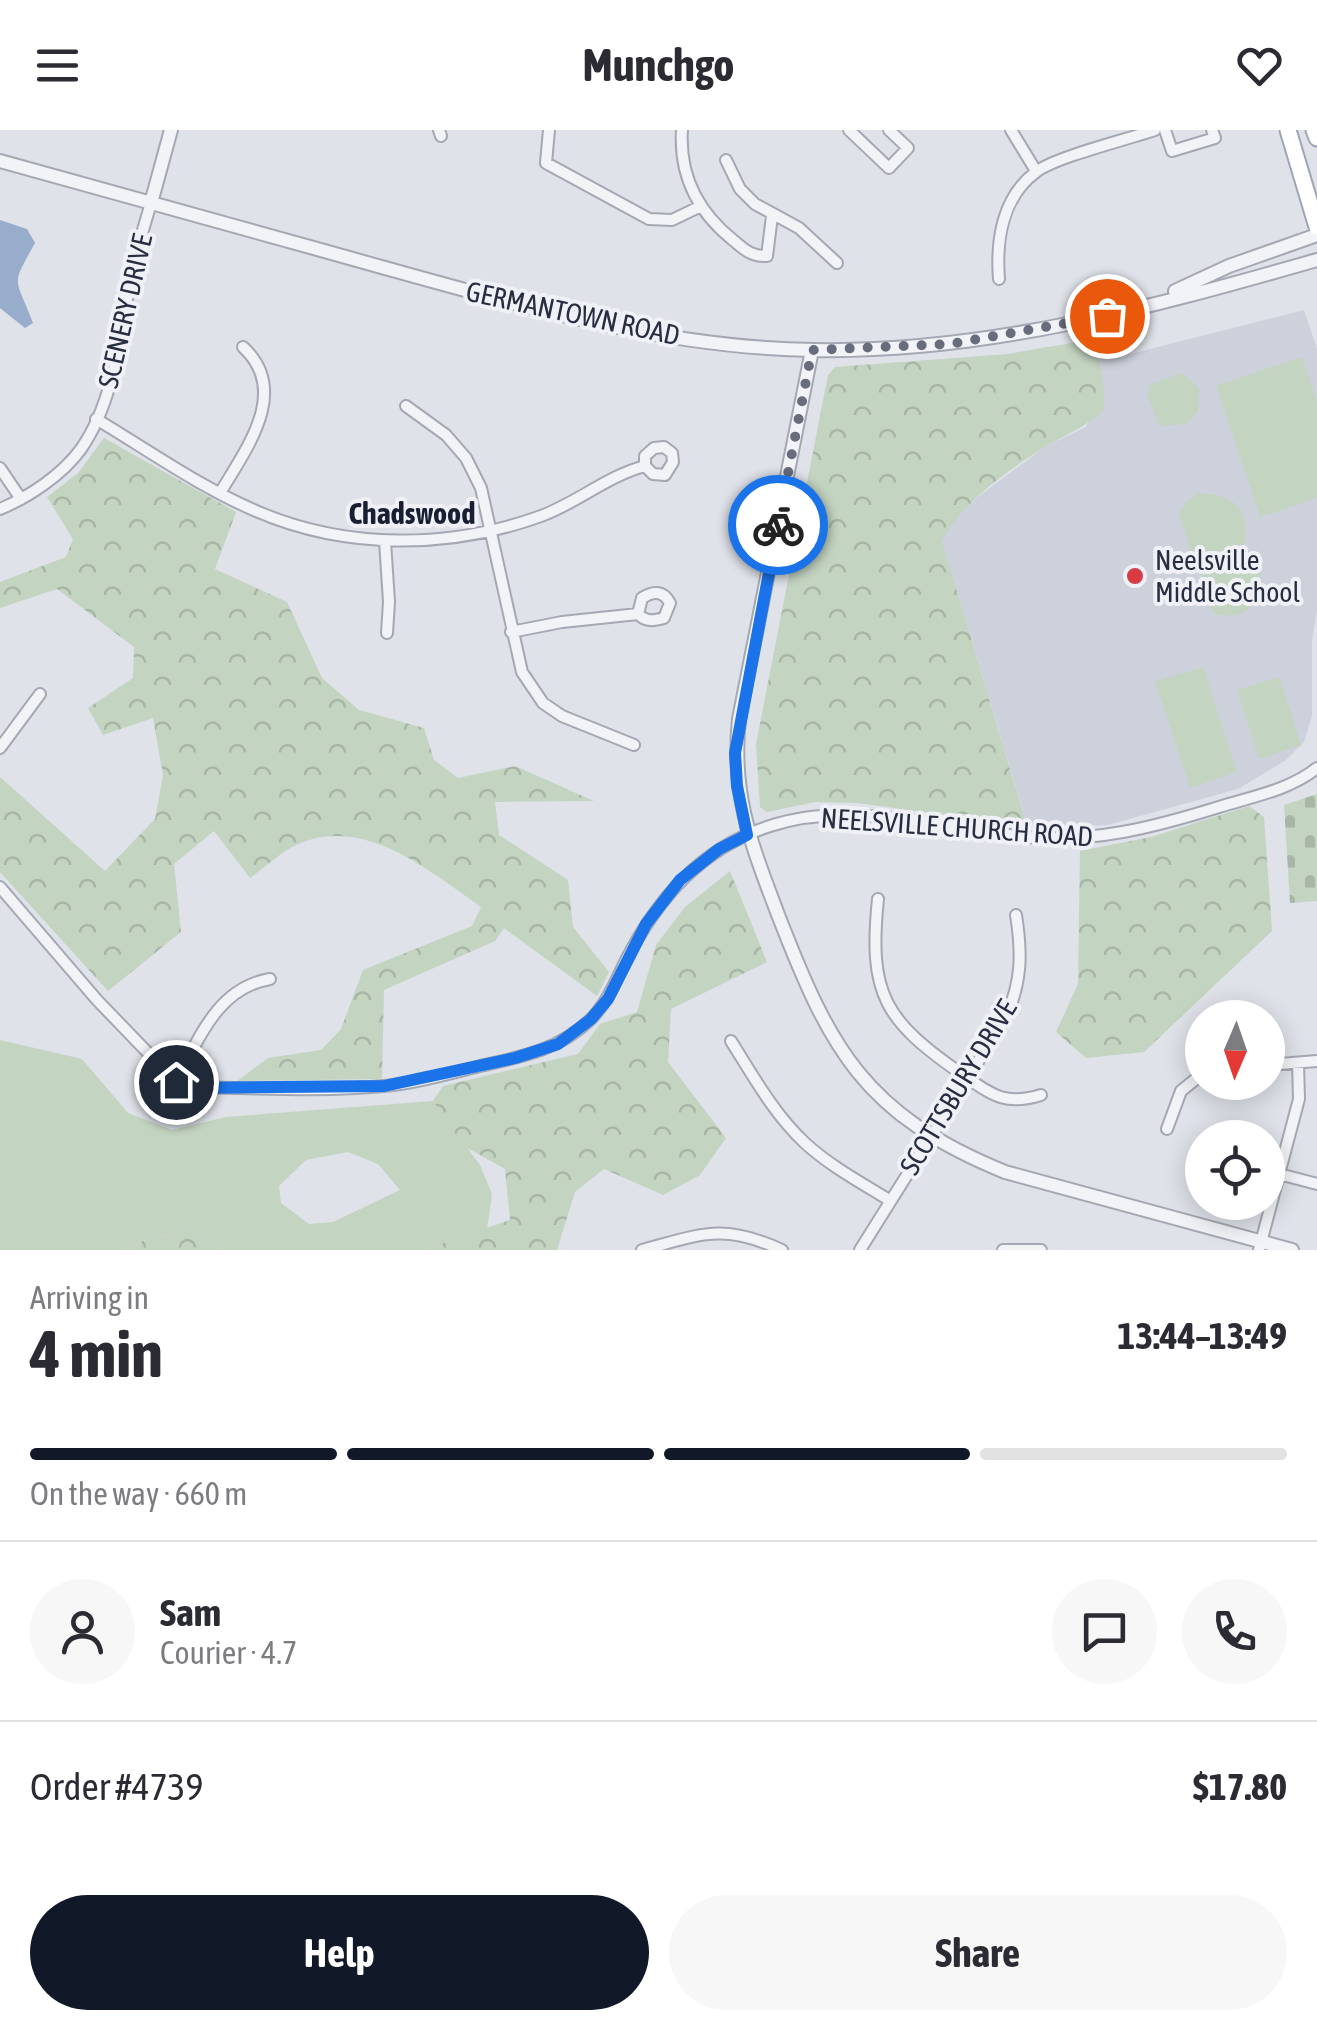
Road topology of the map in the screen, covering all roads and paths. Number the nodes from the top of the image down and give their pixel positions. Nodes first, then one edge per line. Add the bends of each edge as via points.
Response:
1 (171, 130) edge
2 (548, 130) edge
3 (682, 130) edge
4 (848, 130) edge
5 (889, 130) edge
6 (1011, 130) edge
7 (1155, 130) edge
8 (1165, 130) edge
9 (1212, 130) edge
10 (1288, 130) edge
11 (1314, 130) edge
12 (1317, 138) edge
13 (726, 160) dead end
14 (0, 161) edge
15 (1036, 171) junction
16 (151, 203) junction
17 (700, 208) junction
18 (772, 216) junction
19 (1317, 227) edge
20 (1317, 235) edge
21 (1317, 260) edge
22 (837, 263) dead end
23 (999, 279) dead end
24 (1158, 301) junction
25 (243, 347) dead end
26 (812, 350) junction
27 (406, 406) dead end
28 (96, 419) junction
29 (644, 466) dead end
30 (0, 468) edge
31 (220, 493) junction
32 (20, 499) junction
33 (0, 509) edge
34 (489, 531) junction
35 (385, 540) junction
36 (638, 614) dead end
37 (511, 632) junction
38 (387, 633) dead end
39 (40, 694) dead end
40 (634, 744) dead end
41 (0, 748) edge
42 (1317, 768) edge
43 (747, 835) junction
44 (0, 887) edge
45 (878, 899) dead end
46 (1016, 915) dead end
47 (270, 979) dead end
48 (730, 1041) dead end
49 (1317, 1061) edge
50 (1298, 1063) junction
51 (1285, 1064) edge
52 (967, 1078) junction
53 (176, 1082) junction
54 (1185, 1088) edge
55 (1042, 1094) dead end
56 (1166, 1129) dead end
57 (930, 1136) junction
58 (1285, 1154) edge
59 (1285, 1175) edge
60 (1317, 1184) edge
61 (889, 1200) junction
62 (1267, 1220) edge
63 (1260, 1246) edge
64 (642, 1250) edge
65 (782, 1250) edge
66 (860, 1250) edge
67 (1004, 1250) edge
68 (1041, 1250) edge
69 (1292, 1250) edge

1 - 16 street, SCENERY DRIVE
2 - 17 street via 546,163 650,219 672,220
3 - 17 street
4 - 5 street via 889,168 908,148
6 - 15 street
7 - 15 street
8 - 9 street via 1172,152 1215,138
10 - 19 main road
11 - 12 main road
13 - 18 street via 740,188
14 - 16 street, GERMANTOWN ROAD
15 - 23 street via 1004,220
16 - 26 street, GERMANTOWN ROAD via 578,320
16 - 28 street, SCENERY DRIVE via 112,380
17 - 18 street via 756,256 767,256
18 - 22 street via 799,228
20 - 24 street, GERMANTOWN ROAD
21 - 24 street, GERMANTOWN ROAD
24 - 26 street, GERMANTOWN ROAD via 980,340
25 - 31 street via 264,376 263,410
26 - 43 street via 735,753
27 - 34 street via 466,458 481,488
28 - 31 street
28 - 32 street, SCENERY DRIVE via 61,470
29 - 34 street via 544,515
30 - 32 street
31 - 35 street via 301,528
32 - 33 street, SCENERY DRIVE
34 - 35 street
34 - 37 street
35 - 38 street
36 - 37 street
37 - 40 street via 522,672 543,702
39 - 41 street
42 - 43 street, NEELSVILLE CHURCH ROAD via 1268,792 1109,836 1026,837 840,816 795,819
43 - 53 street, NEELSVILLE CHURCH ROAD via 680,880 646,924 608,999 558,1044 384,1086 194,1088
43 - 57 street via 833,1040 876,1093
44 - 53 street
45 - 52 street via 874,962 884,996 917,1043
46 - 52 street, SCOTTSBURY DRIVE via 1022,952 1015,996
47 - 53 street via 250,982 217,1009
48 - 61 street via 774,1110 804,1142
49 - 50 street
50 - 51 street
50 - 58 street via 1299,1099
52 - 55 street via 1020,1102
52 - 57 street, SCOTTSBURY DRIVE
54 - 56 street
57 - 61 street, SCOTTSBURY DRIVE
57 - 63 street via 1005,1172
59 - 60 street
61 - 66 street, SCOTTSBURY DRIVE
62 - 63 street
63 - 69 street
64 - 65 street via 732,1232
67 - 68 street

